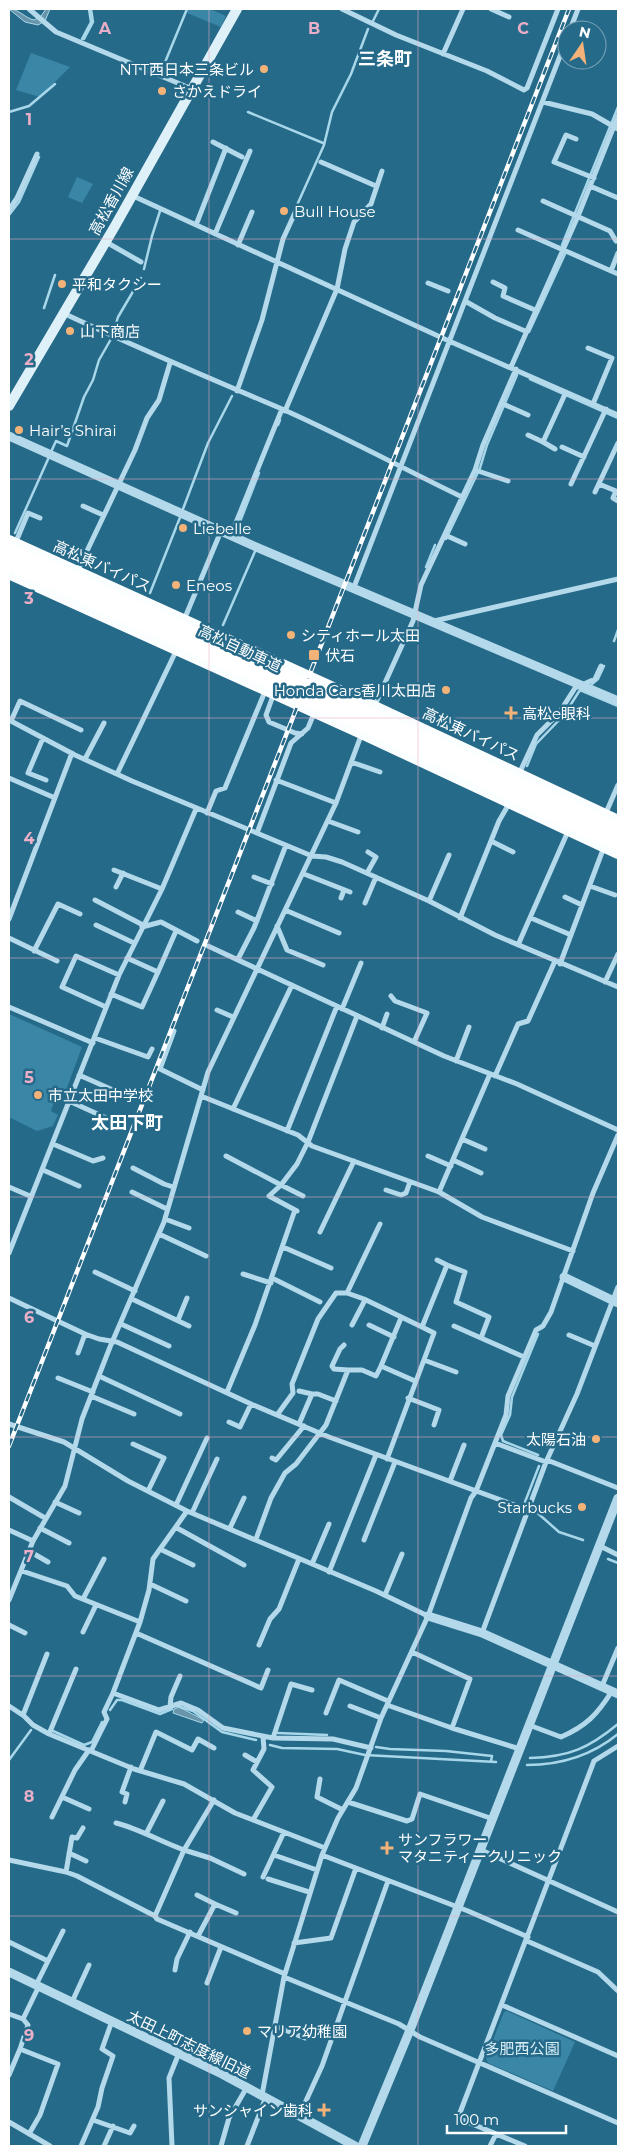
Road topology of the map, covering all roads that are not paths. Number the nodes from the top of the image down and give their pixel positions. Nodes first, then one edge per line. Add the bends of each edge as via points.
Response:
1 (29, 9) edge
2 (237, 9) edge
3 (342, 9) edge
4 (463, 9) edge
5 (491, 9) edge
6 (558, 9) edge
7 (508, 17) dead end
8 (443, 54) junction
9 (557, 65) edge
10 (193, 90) junction
11 (543, 102) junction
12 (618, 116) edge
13 (616, 129) edge
14 (576, 139) dead end
15 (213, 142) dead end
16 (226, 148) junction
17 (250, 151) dead end
18 (37, 154) dead end
19 (242, 157) dead end
20 (321, 162) dead end
21 (382, 171) dead end
22 (594, 178) junction
23 (376, 186) junction
24 (590, 186) junction
25 (132, 195) junction
26 (618, 198) edge
27 (543, 201) dead end
28 (9, 210) edge
29 (252, 212) dead end
30 (294, 216) dead end
31 (578, 216) junction
32 (196, 225) junction
33 (518, 230) dead end
34 (215, 234) junction
35 (616, 241) dead end
36 (106, 242) junction
37 (238, 245) junction
38 (564, 249) junction
39 (618, 252) edge
40 (141, 262) dead end
41 (277, 263) junction
42 (611, 270) junction
43 (618, 274) edge
44 (493, 282) dead end
45 (428, 283) dead end
46 (337, 290) junction
47 (448, 291) dead end
48 (465, 301) junction
49 (535, 310) junction
50 (63, 313) junction
51 (525, 331) junction
52 (449, 341) junction
53 (588, 348) dead end
54 (170, 363) junction
55 (513, 368) junction
56 (237, 391) junction
57 (566, 392) junction
58 (501, 403) junction
59 (593, 404) junction
60 (9, 406) edge
61 (606, 409) junction
62 (284, 410) junction
63 (528, 415) dead end
64 (618, 415) edge
65 (528, 435) dead end
66 (9, 436) edge
67 (543, 442) junction
68 (618, 443) edge
69 (562, 447) dead end
70 (555, 449) dead end
71 (584, 457) junction
72 (401, 466) junction
73 (475, 470) junction
74 (508, 481) dead end
75 (571, 484) dead end
76 (599, 484) junction
77 (117, 485) junction
78 (594, 492) dead end
79 (462, 497) junction
80 (618, 501) edge
81 (83, 506) dead end
82 (103, 515) junction
83 (40, 518) dead end
84 (221, 531) junction
85 (445, 535) junction
86 (231, 536) junction
87 (465, 544) dead end
88 (11, 545) edge
89 (9, 562) edge
90 (9, 572) edge
91 (76, 572) junction
92 (618, 579) edge
93 (354, 587) junction
94 (414, 613) junction
95 (184, 621) junction
96 (434, 622) junction
97 (177, 648) junction
98 (601, 666) dead end
99 (579, 685) junction
100 (270, 691) junction
101 (618, 701) edge
102 (374, 707) junction
103 (315, 711) junction
104 (10, 721) edge
105 (104, 723) dead end
106 (81, 730) dead end
107 (362, 732) junction
108 (303, 734) junction
109 (43, 738) junction
110 (72, 753) junction
111 (84, 759) junction
112 (351, 762) junction
113 (380, 772) dead end
114 (116, 774) junction
115 (519, 774) junction
116 (9, 778) edge
117 (46, 780) dead end
118 (276, 780) junction
119 (618, 785) edge
120 (54, 798) junction
121 (510, 801) junction
122 (336, 802) junction
123 (196, 808) junction
124 (207, 813) junction
125 (605, 816) junction
126 (328, 821) junction
127 (618, 822) edge
128 (569, 829) junction
129 (618, 831) edge
130 (358, 832) dead end
131 (257, 833) junction
132 (491, 841) junction
133 (286, 845) junction
134 (611, 845) edge
135 (368, 852) dead end
136 (513, 852) dead end
137 (618, 852) edge
138 (449, 855) dead end
139 (312, 856) junction
140 (114, 870) dead end
141 (123, 873) junction
142 (367, 873) junction
143 (304, 874) junction
144 (254, 877) dead end
145 (376, 877) junction
146 (272, 884) junction
147 (590, 886) junction
148 (116, 887) dead end
149 (162, 889) junction
150 (615, 895) dead end
151 (565, 897) dead end
152 (341, 898) dead end
153 (95, 900) dead end
154 (429, 901) junction
155 (365, 903) dead end
156 (582, 905) junction
157 (285, 910) junction
158 (238, 912) dead end
159 (80, 914) dead end
160 (460, 918) junction
161 (531, 918) junction
162 (9, 919) edge
163 (257, 921) junction
164 (96, 925) dead end
165 (142, 926) junction
166 (277, 926) junction
167 (176, 931) junction
168 (339, 933) dead end
169 (571, 935) junction
170 (9, 938) edge
171 (197, 941) dead end
172 (134, 943) junction
173 (518, 945) junction
174 (208, 946) dead end
175 (34, 950) junction
176 (618, 954) edge
177 (127, 958) junction
178 (238, 959) junction
179 (57, 961) dead end
180 (361, 962) dead end
181 (557, 962) junction
182 (323, 965) dead end
183 (257, 968) junction
184 (158, 972) junction
185 (119, 974) junction
186 (605, 982) junction
187 (292, 985) junction
188 (618, 987) edge
189 (111, 994) junction
190 (391, 996) dead end
191 (9, 1007) edge
192 (106, 1007) junction
193 (339, 1008) junction
194 (217, 1010) dead end
195 (386, 1014) dead end
196 (357, 1016) junction
197 (233, 1017) junction
198 (469, 1027) dead end
199 (382, 1028) junction
200 (174, 1031) dead end
201 (94, 1041) junction
202 (414, 1042) junction
203 (152, 1049) dead end
204 (456, 1061) junction
205 (79, 1075) junction
206 (492, 1075) junction
207 (202, 1093) junction
208 (131, 1098) dead end
209 (68, 1101) junction
210 (233, 1109) junction
211 (115, 1122) dead end
212 (618, 1130) edge
213 (287, 1131) junction
214 (618, 1136) edge
215 (462, 1139) junction
216 (308, 1142) junction
217 (53, 1144) junction
218 (485, 1149) dead end
219 (226, 1156) dead end
220 (428, 1156) dead end
221 (103, 1158) dead end
222 (354, 1162) junction
223 (452, 1163) junction
224 (133, 1168) dead end
225 (43, 1170) junction
226 (481, 1173) dead end
227 (410, 1182) junction
228 (280, 1184) junction
229 (79, 1186) dead end
230 (9, 1187) edge
231 (173, 1187) junction
232 (386, 1190) dead end
233 (132, 1192) dead end
234 (439, 1192) junction
235 (30, 1196) junction
236 (303, 1196) dead end
237 (167, 1209) junction
238 (164, 1219) junction
239 (380, 1224) dead end
240 (189, 1228) dead end
241 (320, 1232) dead end
242 (159, 1234) junction
243 (283, 1247) junction
244 (573, 1251) junction
245 (9, 1253) edge
246 (206, 1256) dead end
247 (437, 1260) dead end
248 (447, 1265) junction
249 (331, 1268) dead end
250 (95, 1272) dead end
251 (243, 1274) dead end
252 (564, 1277) junction
253 (272, 1281) junction
254 (618, 1287) edge
255 (136, 1291) junction
256 (346, 1293) junction
257 (9, 1298) edge
258 (187, 1298) dead end
259 (132, 1299) junction
260 (365, 1300) junction
261 (616, 1301) edge
262 (320, 1302) dead end
263 (401, 1318) junction
264 (178, 1320) junction
265 (120, 1324) junction
266 (352, 1325) dead end
267 (369, 1325) dead end
268 (189, 1326) dead end
269 (454, 1326) dead end
270 (422, 1328) junction
271 (85, 1334) junction
272 (569, 1335) dead end
273 (394, 1337) junction
274 (481, 1338) junction
275 (112, 1342) junction
276 (170, 1346) dead end
277 (344, 1346) dead end
278 (596, 1346) junction
279 (78, 1353) dead end
280 (524, 1357) junction
281 (424, 1360) junction
282 (381, 1366) junction
283 (348, 1370) junction
284 (456, 1372) dead end
285 (99, 1376) junction
286 (58, 1378) dead end
287 (415, 1381) junction
288 (299, 1391) dead end
289 (227, 1392) junction
290 (92, 1394) junction
291 (312, 1394) junction
292 (408, 1398) junction
293 (336, 1401) junction
294 (251, 1404) junction
295 (134, 1414) dead end
296 (180, 1414) dead end
297 (277, 1415) junction
298 (229, 1422) dead end
299 (9, 1424) edge
300 (301, 1425) junction
301 (434, 1425) dead end
302 (320, 1433) junction
303 (207, 1438) dead end
304 (495, 1443) junction
305 (133, 1444) dead end
306 (464, 1445) dead end
307 (75, 1448) junction
308 (376, 1455) junction
309 (272, 1458) dead end
310 (217, 1459) dead end
311 (387, 1459) junction
312 (547, 1461) junction
313 (394, 1462) junction
314 (450, 1482) junction
315 (618, 1488) edge
316 (148, 1491) junction
317 (476, 1491) junction
318 (9, 1497) edge
319 (244, 1498) dead end
320 (618, 1498) edge
321 (55, 1502) junction
322 (176, 1505) junction
323 (528, 1510) junction
324 (189, 1512) junction
325 (79, 1514) dead end
326 (45, 1518) junction
327 (329, 1524) dead end
328 (40, 1528) junction
329 (176, 1528) junction
330 (230, 1528) junction
331 (9, 1530) edge
332 (256, 1539) junction
333 (364, 1540) dead end
334 (33, 1541) junction
335 (69, 1543) dead end
336 (600, 1546) junction
337 (160, 1549) junction
338 (29, 1551) junction
339 (402, 1554) dead end
340 (618, 1555) edge
341 (104, 1559) dead end
342 (300, 1559) junction
343 (48, 1562) dead end
344 (312, 1564) junction
345 (193, 1565) dead end
346 (244, 1565) dead end
347 (22, 1570) junction
348 (329, 1572) junction
349 (150, 1584) junction
350 (385, 1595) junction
351 (83, 1599) junction
352 (9, 1600) edge
353 (186, 1601) dead end
354 (96, 1604) junction
355 (428, 1616) junction
356 (140, 1622) junction
357 (9, 1625) edge
358 (83, 1632) dead end
359 (25, 1633) dead end
360 (136, 1633) junction
361 (482, 1633) junction
362 (259, 1644) dead end
363 (618, 1648) edge
364 (412, 1652) junction
365 (47, 1654) dead end
366 (553, 1663) junction
367 (76, 1669) dead end
368 (268, 1670) dead end
369 (180, 1676) dead end
370 (602, 1686) junction
371 (312, 1690) dead end
372 (615, 1692) edge
373 (113, 1693) junction
374 (387, 1703) junction
375 (9, 1706) edge
376 (170, 1706) junction
377 (350, 1706) dead end
378 (326, 1713) dead end
379 (23, 1715) junction
380 (381, 1718) junction
381 (529, 1725) junction
382 (452, 1728) junction
383 (49, 1734) junction
384 (263, 1737) junction
385 (273, 1738) junction
386 (618, 1746) edge
387 (214, 1748) dead end
388 (520, 1749) junction
389 (90, 1750) junction
390 (370, 1750) junction
391 (245, 1755) dead end
392 (257, 1762) junction
393 (131, 1767) junction
394 (140, 1771) junction
395 (320, 1779) dead end
396 (62, 1797) junction
397 (214, 1800) junction
398 (163, 1801) dead end
399 (125, 1802) dead end
400 (348, 1802) junction
401 (89, 1809) dead end
402 (343, 1810) junction
403 (52, 1817) dead end
404 (493, 1819) junction
405 (253, 1820) junction
406 (116, 1823) dead end
407 (83, 1828) dead end
408 (284, 1832) junction
409 (146, 1834) junction
410 (325, 1848) junction
411 (184, 1850) junction
412 (481, 1850) junction
413 (69, 1853) junction
414 (322, 1854) junction
415 (274, 1855) junction
416 (9, 1860) edge
417 (86, 1861) dead end
418 (356, 1868) junction
419 (317, 1870) junction
420 (66, 1872) junction
421 (244, 1874) dead end
422 (548, 1880) junction
423 (388, 1881) junction
424 (310, 1892) junction
425 (197, 1894) dead end
426 (215, 1904) junction
427 (458, 1907) junction
428 (618, 1912) edge
429 (236, 1913) dead end
430 (154, 1916) junction
431 (63, 1930) dead end
432 (190, 1932) junction
433 (198, 1936) junction
434 (528, 1939) junction
435 (9, 1942) edge
436 (294, 1943) junction
437 (221, 1947) junction
438 (48, 1961) junction
439 (89, 1965) dead end
440 (175, 1970) dead end
441 (9, 1972) edge
442 (284, 1975) junction
443 (207, 1983) dead end
444 (37, 1985) junction
445 (618, 1991) edge
446 (72, 2002) junction
447 (345, 2002) junction
448 (502, 2005) junction
449 (9, 2014) edge
450 (23, 2019) junction
451 (112, 2021) junction
452 (275, 2026) junction
453 (410, 2030) junction
454 (305, 2038) dead end
455 (20, 2049) junction
456 (179, 2053) junction
457 (618, 2056) edge
458 (480, 2063) junction
459 (9, 2075) edge
460 (247, 2087) junction
461 (264, 2096) junction
462 (299, 2116) junction
463 (93, 2120) junction
464 (9, 2122) edge
465 (618, 2123) edge
466 (113, 2126) junction
467 (134, 2126) dead end
468 (29, 2134) junction
469 (496, 2134) junction
470 (350, 2145) edge
471 (50, 2146) edge
472 (81, 2146) edge
473 (104, 2146) edge
474 (172, 2146) edge
475 (220, 2146) edge
476 (247, 2146) edge
477 (362, 2146) edge
478 (490, 2146) edge
479 (525, 2146) edge

1 - 10 street via 56,32
2 - 10 main road, 高松香川線
3 - 8 street
4 - 8 street
5 - 7 street
6 - 8 street via 526,90
9 - 11 street
10 - 25 main road, 高松香川線
11 - 13 street via 592,114
11 - 48 street
12 - 13 street
13 - 22 street
14 - 22 street via 566,135 554,162
15 - 16 street
16 - 19 street
16 - 32 street
17 - 34 street
18 - 28 street
20 - 23 street
21 - 23 street
22 - 24 street
23 - 46 street via 371,204 354,222
24 - 26 street
24 - 31 street
25 - 32 street
25 - 36 main road, 高松香川線
27 - 31 street
29 - 37 street
30 - 41 street via 283,239
31 - 35 street via 610,232
31 - 38 street
32 - 34 street
33 - 38 street
34 - 37 street
36 - 40 street
36 - 50 main road, 高松香川線
37 - 41 street
38 - 42 street
38 - 49 street
39 - 42 street
41 - 46 street
41 - 56 street via 262,320
42 - 43 street
44 - 49 street via 505,288 503,296
45 - 47 street
46 - 52 street
46 - 62 street
48 - 51 street
48 - 52 street
49 - 51 street
50 - 54 street
50 - 60 main road, 高松香川線
51 - 55 street
52 - 55 street
52 - 72 street
53 - 59 street via 612,358
54 - 56 street
54 - 77 street via 159,400 147,418
55 - 57 street
55 - 58 street
56 - 62 street
57 - 59 street
57 - 67 street
58 - 63 street
58 - 73 street
59 - 61 street
61 - 64 street
61 - 71 street
62 - 72 street
62 - 86 street
65 - 67 street
66 - 77 street
67 - 70 street
68 - 76 street
69 - 71 street
71 - 75 street
72 - 79 street
72 - 93 street
73 - 74 street
73 - 79 street
76 - 78 street
76 - 80 street via 616,491 613,498
77 - 82 street
77 - 84 street
79 - 85 street
81 - 82 street
82 - 91 street
83 - 88 street via 28,513
84 - 86 street
84 - 95 street
85 - 87 street
85 - 94 street via 421,585
86 - 93 street
88 - 91 highway, 高松東バイパス
88 - 129 highway, 高松自動車道, bridge
89 - 134 highway, 高松自動車道, bridge via 437,758
90 - 97 highway
91 - 95 highway, 高松東バイパス
92 - 96 street
93 - 94 street
94 - 96 street
94 - 102 street
95 - 102 highway, 高松東バイパス
96 - 99 street
97 - 100 highway
97 - 114 street
98 - 99 street via 595,679
99 - 101 street
99 - 115 street via 559,713 537,735
100 - 103 highway
100 - 108 street via 266,715 269,722 295,734
100 - 124 street via 225,788 216,791
102 - 107 street
102 - 115 highway, 高松東バイパス
103 - 107 highway
103 - 108 street
104 - 106 street via 20,701
104 - 109 street
105 - 111 street
107 - 112 street
107 - 121 highway
108 - 118 street via 291,743
109 - 110 street
109 - 117 street via 28,773
110 - 111 street
110 - 120 street
111 - 114 street
112 - 113 street
112 - 122 street
114 - 123 street
115 - 125 highway, 高松東バイパス
116 - 120 street
118 - 122 street
118 - 131 street
119 - 125 street
120 - 162 street
121 - 128 highway
121 - 132 street
122 - 126 street
123 - 124 street
123 - 149 street
124 - 131 street
125 - 127 highway, 高松東バイパス
126 - 130 street
126 - 139 street
128 - 134 highway
128 - 161 street
131 - 133 street
132 - 136 street
132 - 160 street
133 - 139 street
133 - 146 street
134 - 137 highway
134 - 147 street
135 - 142 street via 376,857
138 - 154 street
139 - 142 street via 326,857
139 - 143 street
140 - 141 street
141 - 148 street
141 - 149 street
142 - 145 street
143 - 152 street via 347,891
143 - 157 street
144 - 146 street
145 - 154 street
145 - 155 street
146 - 163 street
147 - 150 street
147 - 156 street
149 - 165 street
151 - 156 street
153 - 165 street
154 - 160 street
156 - 169 street
157 - 166 street
157 - 168 street
158 - 163 street
159 - 175 street via 58,904
160 - 173 street
161 - 169 street
161 - 173 street
163 - 178 street
164 - 172 street
165 - 167 street via 161,922
165 - 172 street
166 - 182 street via 288,950
166 - 183 street
167 - 171 street
167 - 184 street
169 - 181 street
170 - 175 street
172 - 177 street
173 - 181 street
174 - 178 street
175 - 179 street
176 - 186 street
177 - 184 street
177 - 185 street
178 - 183 street
180 - 193 street
181 - 186 street
181 - 206 street via 528,1021 518,1024
183 - 187 street
183 - 197 street
184 - 189 street via 142,1007
185 - 189 street
185 - 192 street via 76,956 62,987
186 - 188 street
187 - 193 street
187 - 210 street
189 - 192 street
190 - 202 street via 395,1001 427,1013
191 - 201 street
192 - 201 street
193 - 196 street
193 - 213 street
194 - 197 street
195 - 199 street
196 - 199 street
196 - 216 street
197 - 207 street
198 - 204 street
199 - 202 street
200 - 207 street via 160,1069
201 - 203 street via 148,1057
201 - 205 street
202 - 204 street
204 - 206 street
205 - 208 street
205 - 209 street
206 - 212 street
206 - 215 street
207 - 210 street
207 - 231 street
209 - 211 street
209 - 217 street
210 - 213 street
213 - 216 street
214 - 244 street
215 - 218 street
215 - 223 street
216 - 222 street
216 - 228 street via 298,1164
217 - 221 street via 93,1161
217 - 225 street
219 - 228 street
220 - 223 street
222 - 227 street
222 - 241 street
223 - 226 street
223 - 234 street
224 - 231 street
225 - 229 street
225 - 235 street
227 - 232 street via 406,1192 401,1194
227 - 234 street
228 - 236 street
228 - 243 street via 269,1196 296,1211
230 - 235 street
231 - 237 street
233 - 237 street
234 - 244 street via 482,1217
235 - 245 street
237 - 238 street
238 - 240 street
238 - 242 street
239 - 256 street
242 - 246 street
242 - 255 street
243 - 249 street
243 - 253 street
244 - 252 street
247 - 248 street
248 - 270 street
248 - 274 street via 465,1272 456,1302 490,1316
250 - 255 street
251 - 253 street
252 - 261 street
252 - 280 street via 551,1312 543,1326 536,1330
253 - 262 street
253 - 289 street
254 - 261 street
255 - 259 street
256 - 260 street
256 - 297 street via 336,1293 318,1319 292,1384 293,1393
257 - 271 street
258 - 264 street
259 - 264 street
259 - 265 street
260 - 263 street
260 - 266 street
261 - 278 street
263 - 270 street
263 - 273 street
264 - 268 street
265 - 275 street
265 - 276 street
267 - 273 street
269 - 274 street
270 - 281 street via 434,1333
271 - 275 street
271 - 279 street
272 - 278 street
273 - 282 street
274 - 280 street
275 - 285 street
275 - 289 street
277 - 283 street via 332,1366
278 - 312 street
280 - 304 street via 508,1396 506,1415
281 - 284 street
281 - 287 street
282 - 283 street via 376,1376 362,1370
282 - 287 street
283 - 293 street
285 - 290 street
285 - 296 street
286 - 290 street
287 - 292 street
288 - 291 street
289 - 294 street
290 - 295 street
290 - 307 street
291 - 293 street
291 - 300 street
292 - 301 street via 439,1410
292 - 311 street
293 - 302 street
294 - 297 street
294 - 298 street via 240,1427
297 - 300 street
299 - 307 street
300 - 302 street
300 - 309 street via 276,1460
302 - 308 street
302 - 332 street via 285,1473 270,1498
303 - 322 street
304 - 312 street
304 - 317 street
305 - 316 street via 164,1458
306 - 314 street
307 - 316 street
307 - 321 street via 65,1486
308 - 311 street
308 - 348 street
310 - 324 street
311 - 313 street
312 - 315 street
312 - 323 street
313 - 314 street
313 - 333 street
314 - 317 street
316 - 322 street
317 - 323 street
317 - 355 street
318 - 326 street
319 - 330 street
320 - 336 street
321 - 325 street
321 - 326 street
322 - 324 street
323 - 361 street
324 - 329 street
324 - 330 street
326 - 328 street
327 - 344 street
328 - 334 street
328 - 335 street
329 - 337 street
329 - 346 street
330 - 332 street
331 - 334 street
332 - 342 street
334 - 338 street
336 - 340 street
336 - 366 street
337 - 345 street
337 - 349 street via 153,1559
338 - 343 street
338 - 347 street
339 - 350 street
341 - 351 street
342 - 344 street
342 - 362 street via 279,1609 270,1619
344 - 348 street
347 - 351 street via 67,1586 75,1596
347 - 352 street
348 - 350 street
349 - 353 street
349 - 356 street
350 - 355 street
351 - 354 street
354 - 356 street
354 - 358 street
355 - 361 street
355 - 364 street
356 - 360 street
357 - 359 street
360 - 368 street via 261,1688
360 - 373 street
361 - 366 street
363 - 370 street
364 - 374 street
364 - 382 street via 470,1679
365 - 379 street
366 - 370 street
366 - 381 street
367 - 383 street
369 - 376 street
370 - 372 street
371 - 385 street via 291,1684
372 - 381 street via 591,1720 561,1737
373 - 376 street via 159,1710
373 - 389 street via 104,1712 107,1719
374 - 378 street via 339,1680
374 - 380 street
374 - 382 street
375 - 379 street
376 - 384 street via 181,1702 223,1728
377 - 380 street
379 - 383 street
380 - 390 street
381 - 388 street
382 - 388 street
383 - 389 street
384 - 385 street
384 - 392 street via 264,1750
385 - 390 street via 333,1739
386 - 422 street via 594,1761
387 - 394 street via 198,1739 192,1750 156,1732
388 - 404 street
389 - 393 street
389 - 396 street via 74,1770
390 - 400 street
391 - 392 street
392 - 405 street via 253,1770 272,1787
393 - 394 street
393 - 399 street via 122,1792 127,1794
394 - 397 street via 184,1784
395 - 402 street via 317,1797
396 - 401 street
396 - 403 street
397 - 405 street
397 - 411 street
398 - 409 street
400 - 402 street
400 - 404 street via 407,1821 412,1819 420,1794
402 - 410 street
404 - 412 street
405 - 408 street
406 - 409 street
407 - 413 street via 77,1838 72,1836
408 - 410 street
408 - 415 street
409 - 411 street
410 - 414 street
411 - 421 street
411 - 430 street
412 - 422 street
412 - 427 street
413 - 417 street
413 - 420 street
414 - 418 street
414 - 419 street
415 - 419 street
415 - 424 street via 266,1878
416 - 420 street
418 - 423 street
418 - 436 street via 331,1938
419 - 424 street
420 - 430 street
422 - 428 street
422 - 434 street
423 - 427 street
423 - 447 street
424 - 436 street
425 - 426 street
426 - 429 street
426 - 433 street
427 - 434 street
427 - 453 street
430 - 432 street
431 - 438 street
432 - 433 street
432 - 440 street
433 - 437 street
434 - 445 street via 598,1972
434 - 448 street
435 - 438 street
436 - 442 street
437 - 442 street
437 - 443 street
438 - 444 street
439 - 446 street
441 - 444 street, 太田上町志度線旧道
442 - 447 street
442 - 452 street
444 - 446 street, 太田上町志度線旧道
444 - 450 street
446 - 451 street, 太田上町志度線旧道
447 - 453 street
447 - 462 street via 322,2066
448 - 457 street
448 - 458 street
449 - 450 street
450 - 455 street via 28,2025
451 - 456 street, 太田上町志度線旧道
451 - 463 street via 102,2049 113,2056
452 - 454 street
452 - 461 street
453 - 458 street
453 - 477 street
455 - 459 street
455 - 468 street via 58,2064 40,2116
456 - 460 street, 太田上町志度線旧道
456 - 474 street via 169,2078
458 - 465 street
458 - 469 street via 458,2118
460 - 461 street, 太田上町志度線旧道
460 - 475 street via 229,2118
461 - 462 street, 太田上町志度線旧道
461 - 476 street
462 - 470 street, 太田上町志度線旧道
463 - 466 street
463 - 472 street
464 - 468 street
466 - 467 street via 130,2133
466 - 473 street
468 - 471 street
469 - 478 street
469 - 479 street

